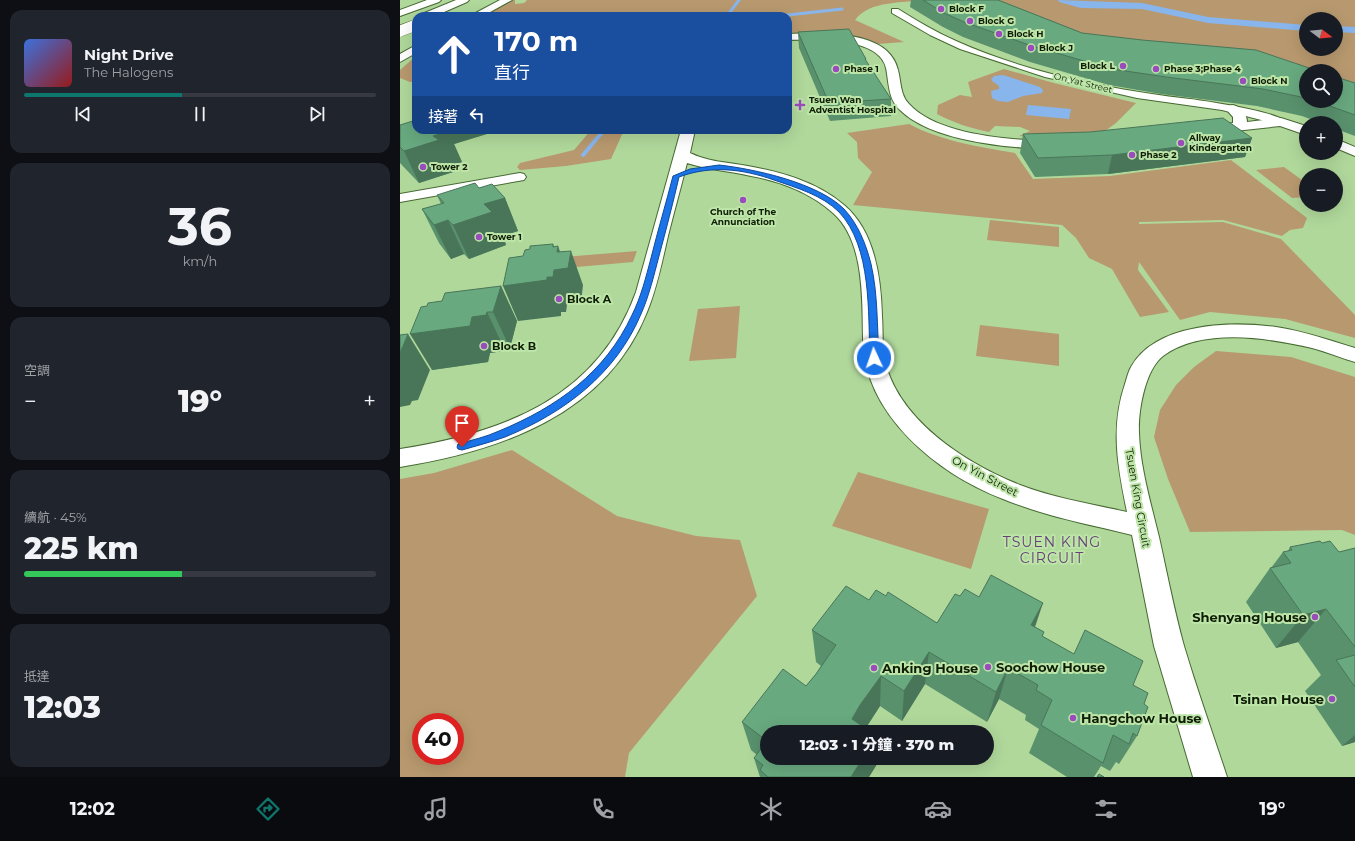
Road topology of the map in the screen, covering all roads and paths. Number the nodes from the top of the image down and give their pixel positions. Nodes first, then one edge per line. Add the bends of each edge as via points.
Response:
1 (506, 0) edge
2 (434, 1) edge
3 (468, 1) edge
4 (894, 11) dead end
5 (444, 12) edge
6 (448, 12) edge
7 (483, 12) edge
8 (400, 13) edge
9 (412, 21) edge
10 (400, 25) edge
11 (412, 26) edge
12 (400, 31) edge
13 (792, 37) edge
14 (412, 51) edge
15 (400, 60) edge
16 (1233, 109) junction
17 (1281, 122) junction
18 (1238, 127) junction
19 (1299, 128) edge
20 (1192, 132) edge
21 (687, 134) edge
22 (1062, 146) edge
23 (1343, 146) edge
24 (1355, 152) edge
25 (679, 166) junction
26 (719, 167) junction
27 (520, 177) dead end
28 (400, 198) edge
29 (1355, 355) edge
30 (400, 458) edge
31 (1142, 527) junction
32 (1210, 777) edge

1 - 7 main road
2 - 8 main road
3 - 5 main road
3 - 6 main road
4 - 16 street, On Yat Street via 973,51 1030,69 1127,94
9 - 10 main road
11 - 12 main road, bridge
13 - 22 main road via 845,39 883,52 890,63 897,97 908,110 931,124 990,140
14 - 15 main road
16 - 17 street, On Yat Street
16 - 18 main road via 1242,121
17 - 18 main road
17 - 19 main road
18 - 20 main road
21 - 25 main road
23 - 24 main road
25 - 26 main road via 698,169
25 - 26 main road via 690,160
25 - 30 main road via 637,314 624,340 590,381 560,405 501,434 455,448
26 - 31 main road, On Yin Street via 767,175 806,189 841,210 851,222 862,245 867,264 874,358 886,389 905,422 928,442 961,466 1010,491
27 - 28 street
29 - 31 main road, Tsuen King Circuit via 1296,338 1242,331 1206,333 1176,339 1156,352 1141,368 1131,399 1127,433
31 - 32 main road, Tsuen King Circuit via 1169,646

